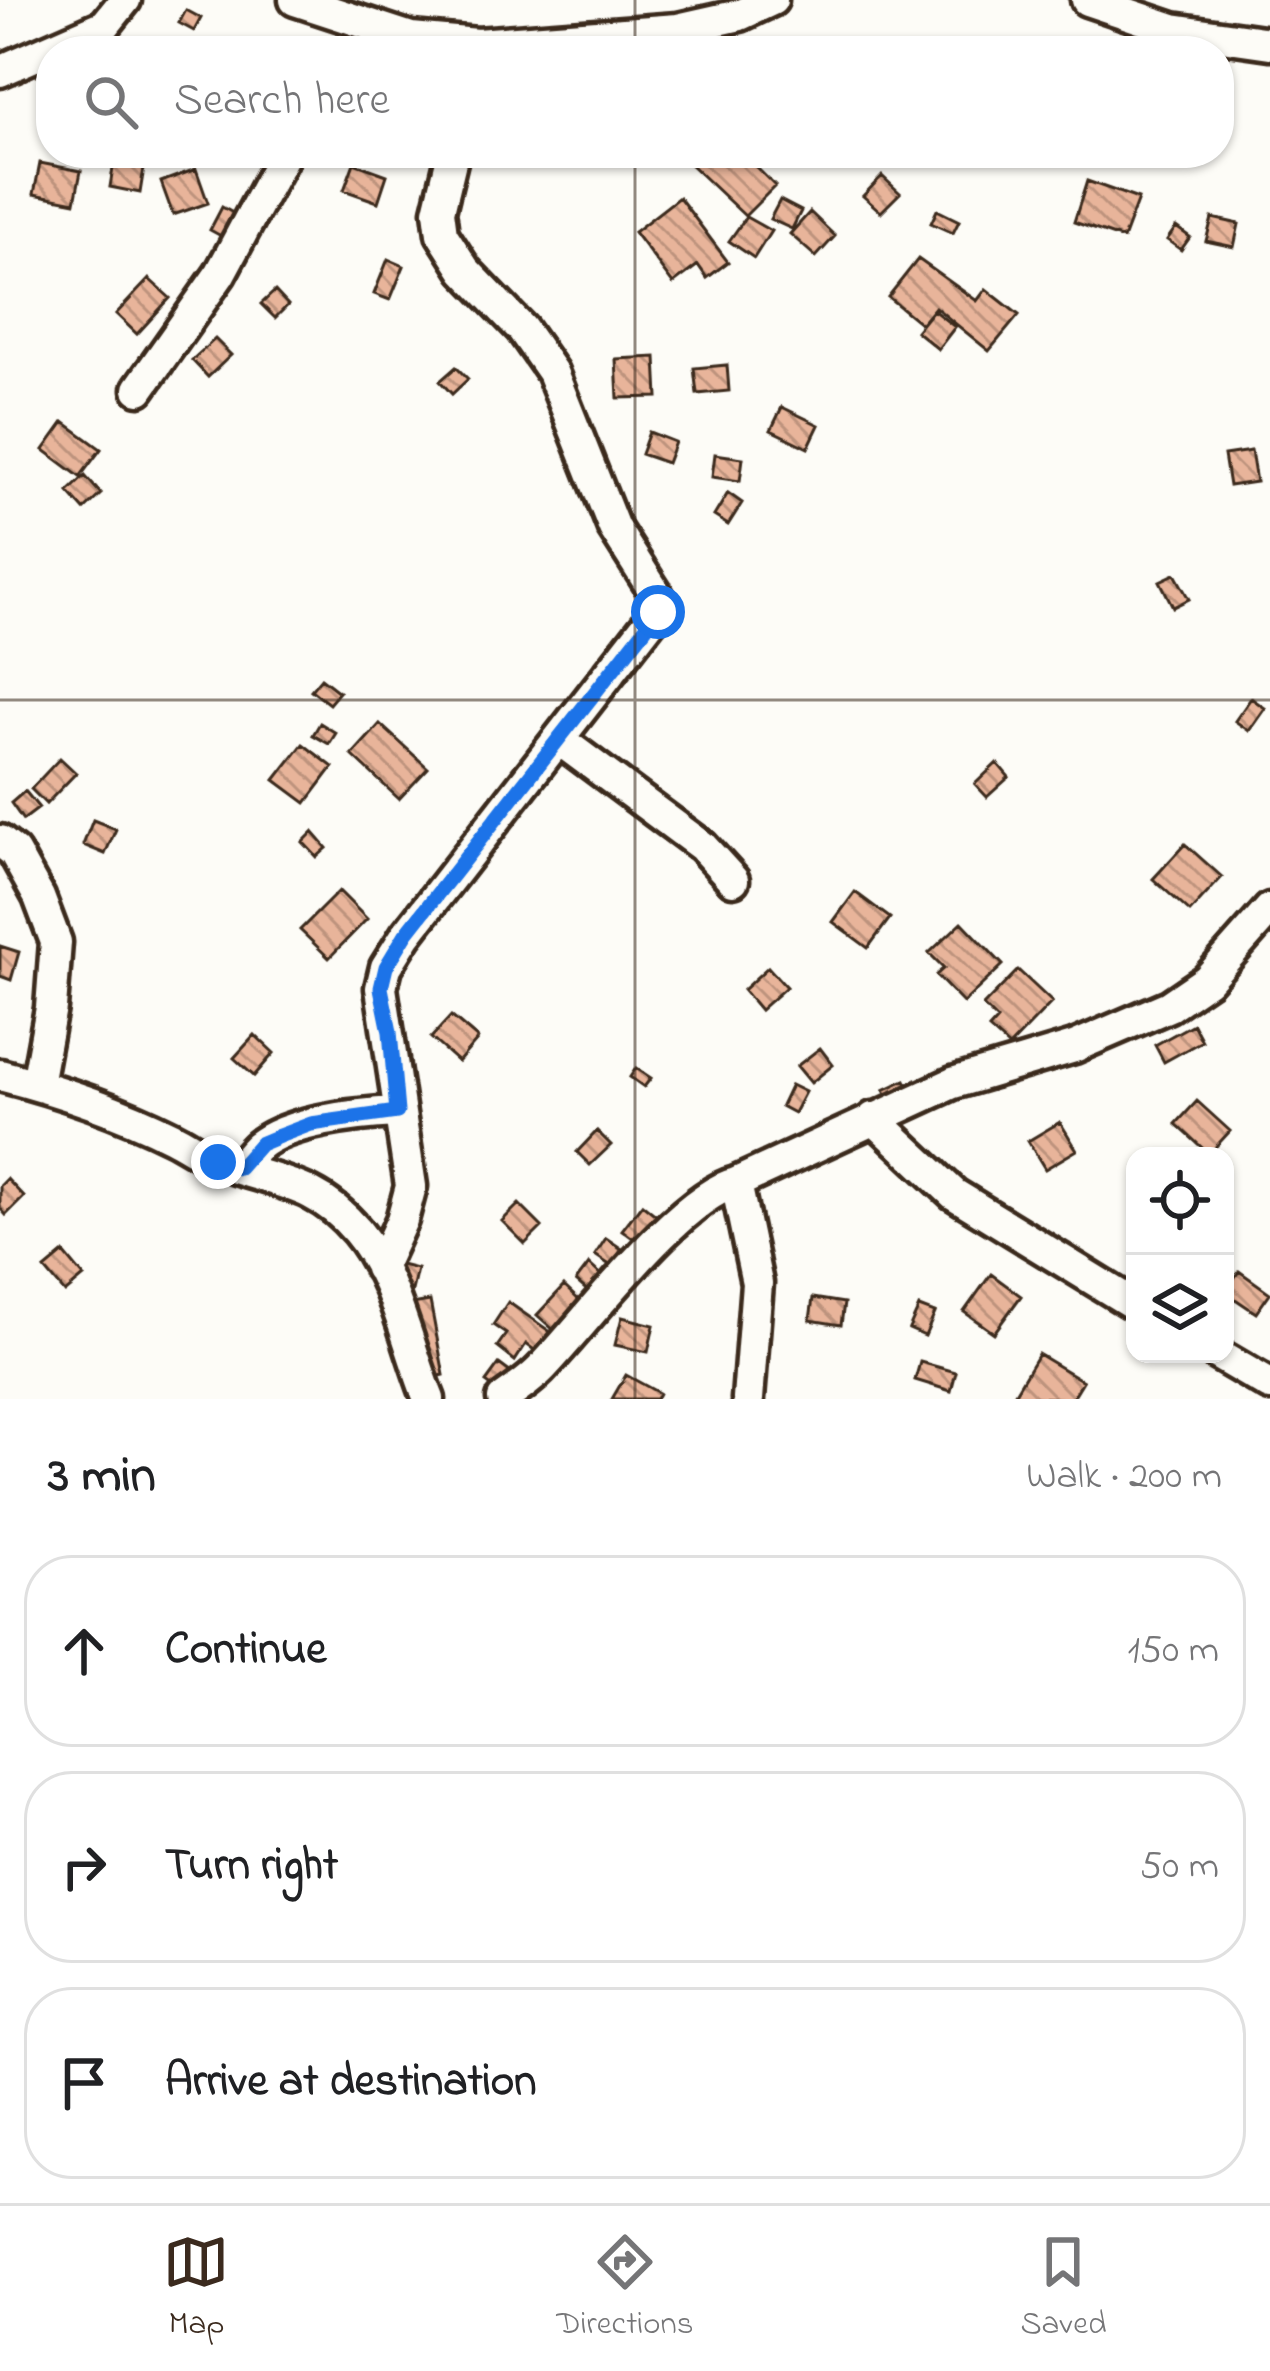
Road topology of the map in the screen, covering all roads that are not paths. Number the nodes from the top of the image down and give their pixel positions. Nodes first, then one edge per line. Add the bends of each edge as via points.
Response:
1 (125, 0) edge
2 (295, 0) edge
3 (772, 0) edge
4 (1087, 0) edge
5 (80, 36) edge
6 (378, 36) edge
7 (604, 36) edge
8 (1222, 36) edge
9 (1234, 38) edge
10 (1270, 44) edge
11 (36, 55) edge
12 (0, 71) edge
13 (277, 168) edge
14 (450, 168) edge
15 (139, 389) dead end
16 (561, 740) junction
17 (0, 841) edge
18 (733, 880) dead end
19 (1270, 909) edge
20 (0, 1075) edge
21 (38, 1084) junction
22 (397, 1112) junction
23 (874, 1118) junction
24 (239, 1168) junction
25 (736, 1183) junction
26 (380, 1268) junction
27 (1126, 1299) edge
28 (1232, 1363) edge
29 (1270, 1385) edge
30 (512, 1396) edge
31 (429, 1399) edge
32 (748, 1399) edge

1 - 5 street via 105,25
2 - 6 street
3 - 7 street via 678,29
4 - 8 street
9 - 10 street
11 - 12 street
13 - 15 street via 220,274
14 - 16 street via 442,234 552,372 614,528 658,597 649,627
16 - 18 street via 702,846
16 - 22 street via 386,967 381,988
17 - 21 street via 14,852 56,942
19 - 23 street via 1207,980 1168,1006
20 - 21 street
21 - 24 street
22 - 24 street via 311,1124 260,1144
22 - 26 street via 410,1199
23 - 25 street
23 - 27 street via 954,1194
24 - 26 street via 330,1203
25 - 30 street via 698,1202
25 - 32 street via 757,1282
26 - 31 street
28 - 29 street

